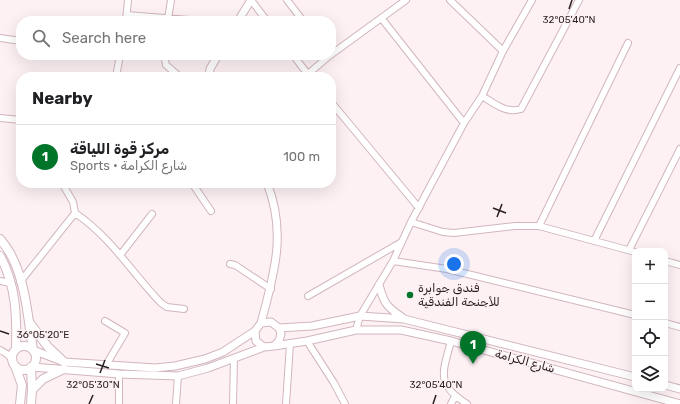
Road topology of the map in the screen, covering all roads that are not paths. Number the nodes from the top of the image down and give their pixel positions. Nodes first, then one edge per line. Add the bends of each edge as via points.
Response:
1 (128, 0) edge
2 (171, 0) edge
3 (251, 0) edge
4 (287, 0) edge
5 (406, 0) edge
6 (450, 0) edge
7 (532, 0) edge
8 (579, 0) edge
9 (126, 16) edge
10 (168, 16) edge
11 (241, 16) edge
12 (263, 16) edge
13 (299, 16) edge
14 (382, 19) junction
15 (0, 38) edge
16 (16, 40) edge
17 (628, 43) dead end
18 (336, 51) edge
19 (503, 51) junction
20 (119, 60) edge
21 (165, 60) edge
22 (216, 60) edge
23 (297, 60) edge
24 (324, 60) edge
25 (680, 68) edge
26 (117, 72) edge
27 (174, 72) edge
28 (210, 72) edge
29 (306, 72) edge
30 (313, 72) edge
31 (482, 96) junction
32 (336, 108) edge
33 (0, 118) edge
34 (16, 120) edge
35 (464, 123) junction
36 (680, 149) edge
37 (65, 188) edge
38 (195, 188) edge
39 (267, 188) edge
40 (419, 208) junction
41 (211, 211) dead end
42 (75, 213) junction
43 (152, 214) dead end
44 (411, 222) junction
45 (539, 226) junction
46 (0, 238) edge
47 (594, 241) junction
48 (400, 243) junction
49 (633, 248) edge
50 (632, 251) edge
51 (121, 254) junction
52 (0, 256) edge
53 (393, 261) junction
54 (668, 262) edge
55 (230, 264) dead end
56 (680, 265) edge
57 (0, 281) edge
58 (11, 282) junction
59 (20, 282) junction
60 (379, 285) junction
61 (271, 289) junction
62 (308, 296) dead end
63 (268, 300) junction
64 (184, 309) dead end
65 (632, 314) edge
66 (360, 316) junction
67 (404, 319) junction
68 (28, 320) junction
69 (105, 321) dead end
70 (271, 322) junction
71 (261, 323) junction
72 (668, 324) edge
73 (680, 327) edge
74 (279, 328) junction
75 (356, 330) junction
76 (255, 331) junction
77 (307, 341) junction
78 (451, 341) junction
79 (290, 344) junction
80 (274, 346) junction
81 (264, 347) junction
82 (15, 349) junction
83 (0, 350) edge
84 (33, 350) junction
85 (234, 358) junction
86 (13, 363) junction
87 (106, 365) junction
88 (64, 366) junction
89 (31, 367) junction
90 (119, 374) junction
91 (178, 376) junction
92 (632, 377) edge
93 (668, 386) edge
94 (680, 389) edge
95 (32, 390) junction
96 (455, 396) junction
97 (20, 404) edge
98 (30, 404) edge
99 (119, 404) edge
100 (176, 404) edge
101 (233, 404) edge
102 (286, 404) edge
103 (345, 404) edge
104 (451, 404) edge
105 (467, 404) edge
106 (680, 404) edge

1 - 9 street
2 - 10 street
3 - 11 street
3 - 12 street
4 - 13 street
5 - 14 street
6 - 19 street
7 - 19 street
8 - 31 street via 521,110 513,112 503,109
14 - 18 street
14 - 35 street
15 - 16 street
17 - 45 street
19 - 31 street
20 - 26 street
21 - 27 street via 166,65
22 - 28 street
23 - 29 street
24 - 30 street
25 - 47 street
31 - 35 street
32 - 40 street
33 - 34 street
35 - 40 street
36 - 49 street
37 - 42 street via 73,202
38 - 41 street
39 - 61 street via 278,231 277,262
40 - 44 street
42 - 51 street via 101,233
42 - 59 street
43 - 51 street
44 - 45 street via 454,233
44 - 48 street
45 - 47 street
46 - 59 main road via 12,257
47 - 50 street
48 - 53 street
48 - 62 street
51 - 64 street via 161,303 167,307
52 - 58 main road
53 - 60 street
53 - 65 street via 447,269
54 - 56 street
55 - 61 street
57 - 58 street
58 - 82 main road via 17,321
59 - 68 main road
60 - 66 street
60 - 67 street via 382,299 388,308
61 - 63 street
63 - 70 street
63 - 71 street
66 - 67 street, شارع الكرامة
66 - 74 street, شارع الكرامة via 312,326
66 - 75 street
67 - 92 street, شارع الكرامة
68 - 84 main road
68 - 88 main road
69 - 87 street via 126,333
70 - 71 street
70 - 74 street
71 - 76 street
72 - 73 street
74 - 80 street via 281,334
75 - 77 street, شارع الكرامة
75 - 78 street, شارع الكرامة via 401,330
76 - 81 street via 256,341
76 - 87 street via 223,352 188,364 155,368
77 - 79 street, شارع الكرامة
77 - 103 street
78 - 96 street via 444,376 448,388
78 - 106 street, شارع الكرامة
79 - 80 street, شارع الكرامة
79 - 102 street
80 - 81 street
81 - 85 street
82 - 83 street
82 - 84 main road via 27,346
82 - 86 main road
83 - 86 street via 7,354
84 - 88 street
84 - 89 main road via 36,357
85 - 91 street
85 - 101 street
86 - 89 main road via 21,370
86 - 97 main road via 22,385
87 - 88 street
88 - 89 street
88 - 90 street
88 - 95 main road via 43,379
89 - 95 main road
90 - 91 street
90 - 99 street
91 - 100 street
93 - 94 street
95 - 98 main road
96 - 104 street
96 - 105 street

